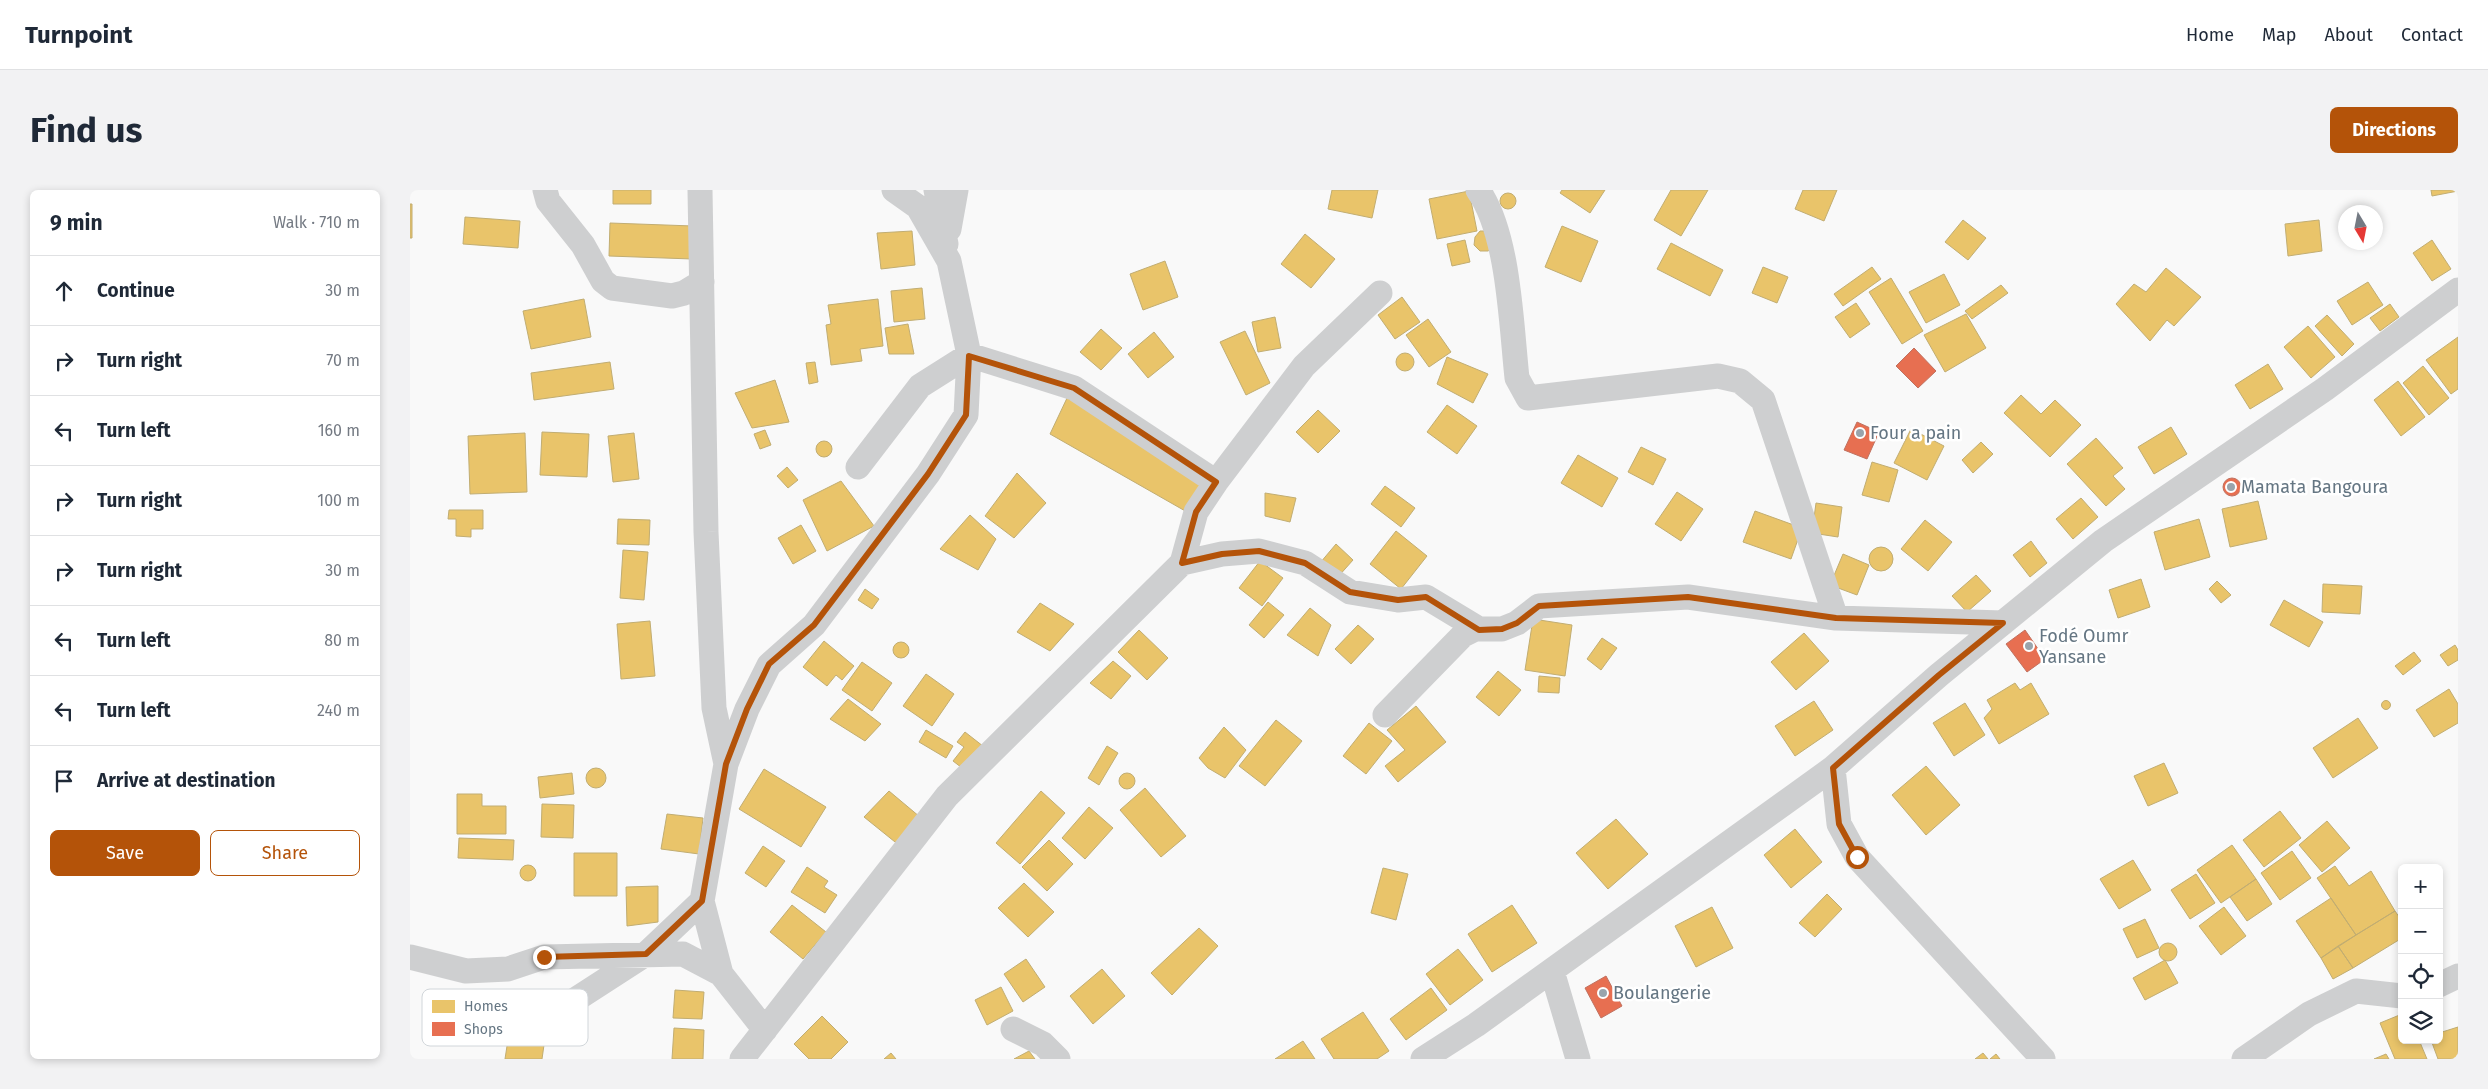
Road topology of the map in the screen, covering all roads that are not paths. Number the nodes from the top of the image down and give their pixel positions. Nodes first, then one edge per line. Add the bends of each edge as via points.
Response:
1 (545, 190) edge
2 (700, 190) edge
3 (894, 190) edge
4 (936, 190) edge
5 (956, 190) edge
6 (1478, 190) edge
7 (947, 253) junction
8 (702, 282) junction
9 (2458, 290) edge
10 (1380, 293) dead end
11 (969, 356) junction
12 (858, 467) dead end
13 (1216, 482) junction
14 (1182, 563) junction
15 (1836, 618) junction
16 (2003, 623) junction
17 (1479, 630) junction
18 (1385, 715) dead end
19 (726, 764) junction
20 (1833, 768) junction
21 (702, 901) junction
22 (646, 954) junction
23 (410, 957) edge
24 (1552, 971) junction
25 (721, 974) junction
26 (588, 992) edge
27 (2398, 996) edge
28 (1013, 1029) dead end
29 (765, 1030) junction
30 (742, 1059) edge
31 (1058, 1059) edge
32 (1423, 1059) edge
33 (1578, 1059) edge
34 (2044, 1059) edge
35 (2244, 1059) edge

1 - 8 street via 548,201 583,245 602,280 612,288 672,296
2 - 8 street
3 - 7 street via 918,207
4 - 7 street
5 - 7 street
6 - 15 street via 1487,203 1500,239 1517,378 1528,398 1718,376 1740,381 1763,400
7 - 11 street
8 - 19 street via 706,532 713,699
9 - 16 street via 2325,389 2103,541
10 - 13 street via 1304,366
11 - 12 street via 920,386
11 - 13 street via 1074,388
11 - 19 street via 966,415 928,474 814,625 769,664
13 - 14 street via 1196,512
14 - 17 street via 1222,554 1259,551 1305,563 1350,592 1398,600 1426,597
14 - 29 street via 947,796
15 - 16 street
15 - 17 street via 1688,597 1539,606 1517,623 1502,629
16 - 20 street
17 - 18 street via 1463,635
19 - 21 street
20 - 24 street
20 - 34 street via 1839,824 1857,857
21 - 22 street
21 - 25 street
22 - 23 street via 544,957 508,970 466,971
22 - 25 street via 683,954
22 - 26 street
24 - 32 street via 1476,1026
24 - 33 street
25 - 29 street
27 - 35 street via 2356,991 2309,1014
28 - 31 street via 1043,1044
29 - 30 street

